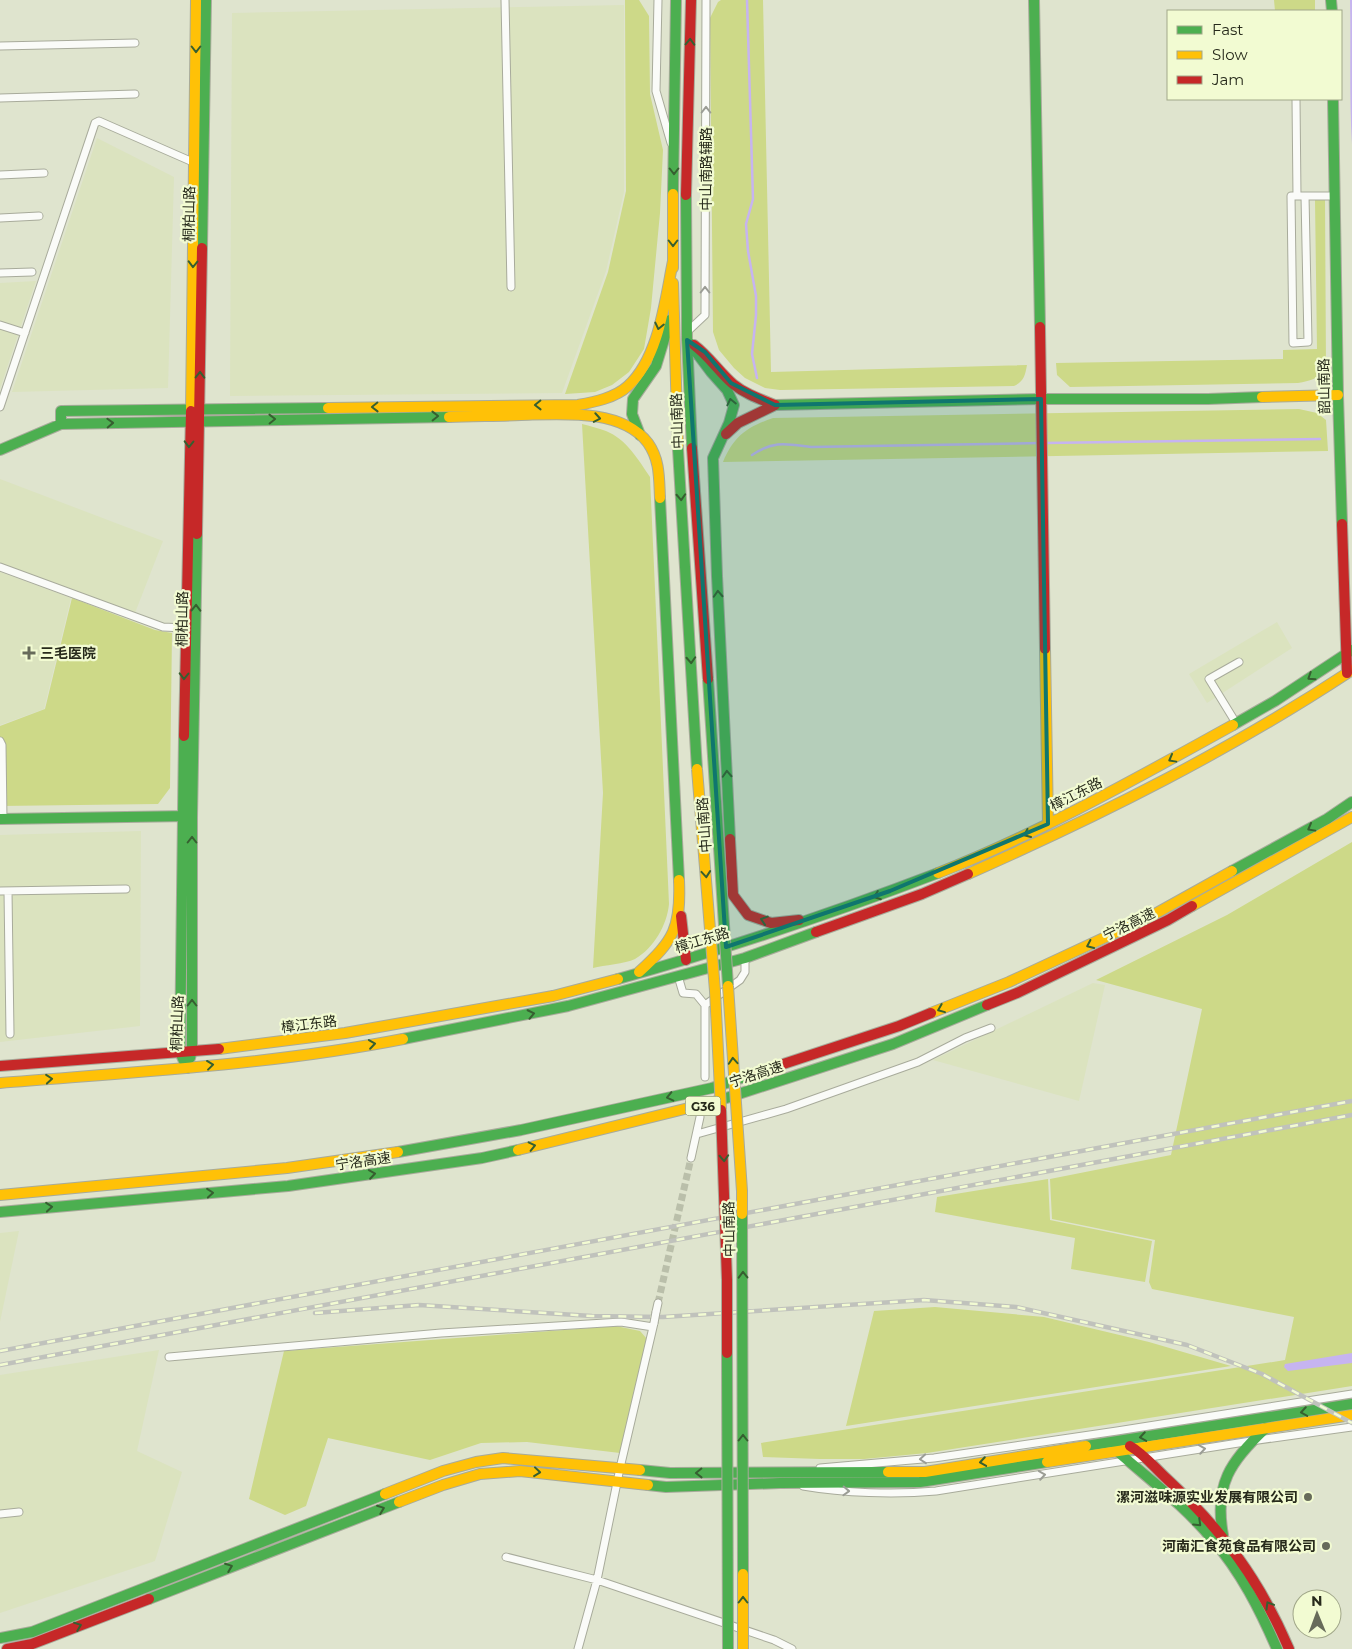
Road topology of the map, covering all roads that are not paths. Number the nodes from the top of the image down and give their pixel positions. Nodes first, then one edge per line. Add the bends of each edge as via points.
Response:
1 (196, 0) edge
2 (206, 0) edge
3 (505, 0) edge
4 (658, 0) edge
5 (676, 0) edge
6 (691, 0) edge
7 (706, 0) edge
8 (1034, 0) edge
9 (135, 43) dead end
10 (0, 46) edge
11 (135, 94) dead end
12 (0, 98) edge
13 (1296, 100) edge
14 (1333, 100) edge
15 (674, 154) junction
16 (195, 163) junction
17 (44, 173) dead end
18 (0, 175) edge
19 (1301, 196) junction
20 (1335, 196) junction
21 (39, 216) dead end
22 (0, 218) edge
23 (673, 261) junction
24 (32, 272) dead end
25 (0, 273) edge
26 (511, 286) dead end
27 (673, 312) junction
28 (0, 325) edge
29 (25, 333) junction
30 (687, 336) junction
31 (1338, 395) junction
32 (1041, 399) junction
33 (775, 405) junction
34 (0, 408) edge
35 (195, 409) junction
36 (194, 420) junction
37 (61, 424) junction
38 (640, 436) junction
39 (719, 441) junction
40 (0, 450) edge
41 (0, 567) edge
42 (185, 628) junction
43 (1349, 652) edge
44 (1239, 662) dead end
45 (1350, 671) edge
46 (1236, 723) junction
47 (0, 740) edge
48 (1352, 802) edge
49 (187, 816) junction
50 (1352, 817) edge
51 (2, 819) edge
52 (1048, 824) junction
53 (126, 889) dead end
54 (8, 890) junction
55 (0, 891) edge
56 (680, 900) junction
57 (812, 919) junction
58 (745, 958) junction
59 (686, 960) junction
60 (639, 972) junction
61 (678, 976) junction
62 (705, 1005) junction
63 (991, 1028) dead end
64 (10, 1034) dead end
65 (192, 1050) junction
66 (180, 1052) junction
67 (0, 1066) edge
68 (187, 1068) junction
69 (705, 1077) dead end
70 (0, 1083) edge
71 (700, 1116) dead end
72 (697, 1134) junction
73 (692, 1158) tunnel mouth
74 (0, 1196) edge
75 (0, 1212) edge
76 (658, 1303) tunnel mouth
77 (653, 1325) junction
78 (169, 1357) dead end
79 (1352, 1394) edge
80 (1352, 1404) edge
81 (1352, 1415) edge
82 (1267, 1427) junction
83 (1352, 1427) edge
84 (1118, 1436) junction
85 (1251, 1441) junction
86 (1135, 1449) junction
87 (1117, 1451) junction
88 (1145, 1458) junction
89 (1128, 1461) junction
90 (620, 1468) junction
91 (781, 1477) junction
92 (617, 1481) junction
93 (19, 1512) dead end
94 (0, 1514) edge
95 (1224, 1538) junction
96 (506, 1557) dead end
97 (597, 1580) junction
98 (32, 1632) junction
99 (0, 1638) edge
100 (34, 1647) edge
101 (7, 1649) edge
102 (578, 1649) edge
103 (728, 1649) edge
104 (743, 1649) edge
105 (792, 1649) edge
106 (1278, 1649) edge
107 (1290, 1649) edge

1 -> 16 main road, 桐柏山路
35 -> 2 main road, 桐柏山路
3 - 26 street
4 - 15 street via 656,91
5 - 15 main road, 中山南路
30 -> 6 main road, 中山南路 via 686,195
30 -> 7 street, 中山南路辅路 via 705,315
8 - 32 main road
9 - 10 street
11 - 12 street
13 - 19 street
14 - 20 main road, 韶山南路
15 -> 23 main road, 中山南路
16 - 29 street via 99,120 95,122
16 -> 35 main road, 桐柏山路
17 - 18 street
19 - 19 street via 1308,342 1293,343 1291,196
19 - 20 street
20 - 31 main road, 韶山南路
21 - 22 street
23 - 27 main road, 中山南路
23 -> 35 main road via 655,340 646,362 628,386 595,402 578,405
24 - 25 street
27 - 38 main road via 656,366 633,399 632,414
27 -> 103 main road, 中山南路, bridge via 678,449 724,1171
28 - 29 street
29 - 34 street
30 - 33 main road via 731,383
39 -> 30 main road via 733,411 733,399
104 -> 30 main road, 中山南路, bridge via 742,1191
31 - 32 main road via 1208,400
31 - 43 main road, 韶山南路
32 - 33 main road
32 - 52 main road
33 - 39 main road via 738,423
35 - 36 main road, 桐柏山路
35 - 37 main road via 61,411
37 -> 36 main road
36 -> 38 main road via 578,414 613,420
36 -> 42 main road, 桐柏山路
49 -> 36 main road, 桐柏山路
37 - 40 main road
38 - 56 main road via 657,459 659,468
57 -> 39 main road via 771,922 748,915 734,895 713,458
41 - 42 street via 163,627
42 -> 49 main road, 桐柏山路
43 - 45 main road, 韶山南路
43 -> 46 main road, 樟江东路
44 - 46 street via 1209,679
45 - 58 main road, 樟江东路 via 1294,708 1056,836 922,894
46 -> 52 main road, 樟江东路
47 - 51 street
48 -> 74 main road, 宁洛高速 / G36 via 1327,819 1152,915 1009,982 898,1026 712,1088 521,1130 366,1158
49 - 51 main road
65 -> 49 main road, 桐柏山路
49 - 66 main road, 桐柏山路
75 -> 50 main road, 宁洛高速 / G36 via 288,1186 482,1158 703,1106 892,1044 1017,993 1168,920
52 -> 57 main road, 樟江东路 via 970,860
53 - 54 street
54 - 55 street
54 - 64 street
56 - 59 main road
56 - 60 main road via 678,924 673,935
57 - 59 main road, 樟江东路
58 - 61 main road, 樟江东路
58 - 62 street via 745,972 740,980
59 - 60 main road, 樟江东路
60 - 65 main road, 樟江东路 via 553,996 427,1019 240,1047
61 - 62 street via 683,993 696,994
68 -> 61 main road, 樟江东路 via 391,1042 568,1006
62 - 69 street
63 - 72 street via 918,1062 786,1109
65 - 66 main road, 樟江东路
65 - 68 main road, 桐柏山路
66 - 67 main road, 樟江东路
66 - 68 main road, 桐柏山路
70 -> 68 main road, 樟江东路
71 - 72 street
72 - 73 street
76 - 77 street, bridge
77 - 78 street via 620,1322
77 - 90 street
79 - 84 street
80 -> 84 main road
81 - 82 main road
82 - 85 main road
82 - 86 main road
83 - 85 street
84 - 86 main road
84 - 87 main road
84 -> 91 main road via 925,1472
88 -> 85 street
85 - 95 main road via 1227,1473 1220,1494 1219,1518
86 - 87 main road
86 - 88 main road
87 - 89 main road
87 - 91 main road via 920,1482
88 - 89 street
88 - 95 main road
91 -> 89 street via 828,1490 917,1493
89 -> 106 main road via 1201,1526 1232,1563
91 -> 90 main road
90 - 92 street
90 - 98 main road via 503,1458 476,1462 434,1475
91 - 92 main road via 666,1487
92 - 97 street
100 -> 92 main road via 443,1485 480,1474 520,1471
93 - 94 street
107 -> 95 main road via 1276,1616 1246,1566
96 - 97 street
97 - 102 street
97 - 105 street
98 - 99 main road
98 - 100 main road
100 - 101 main road

